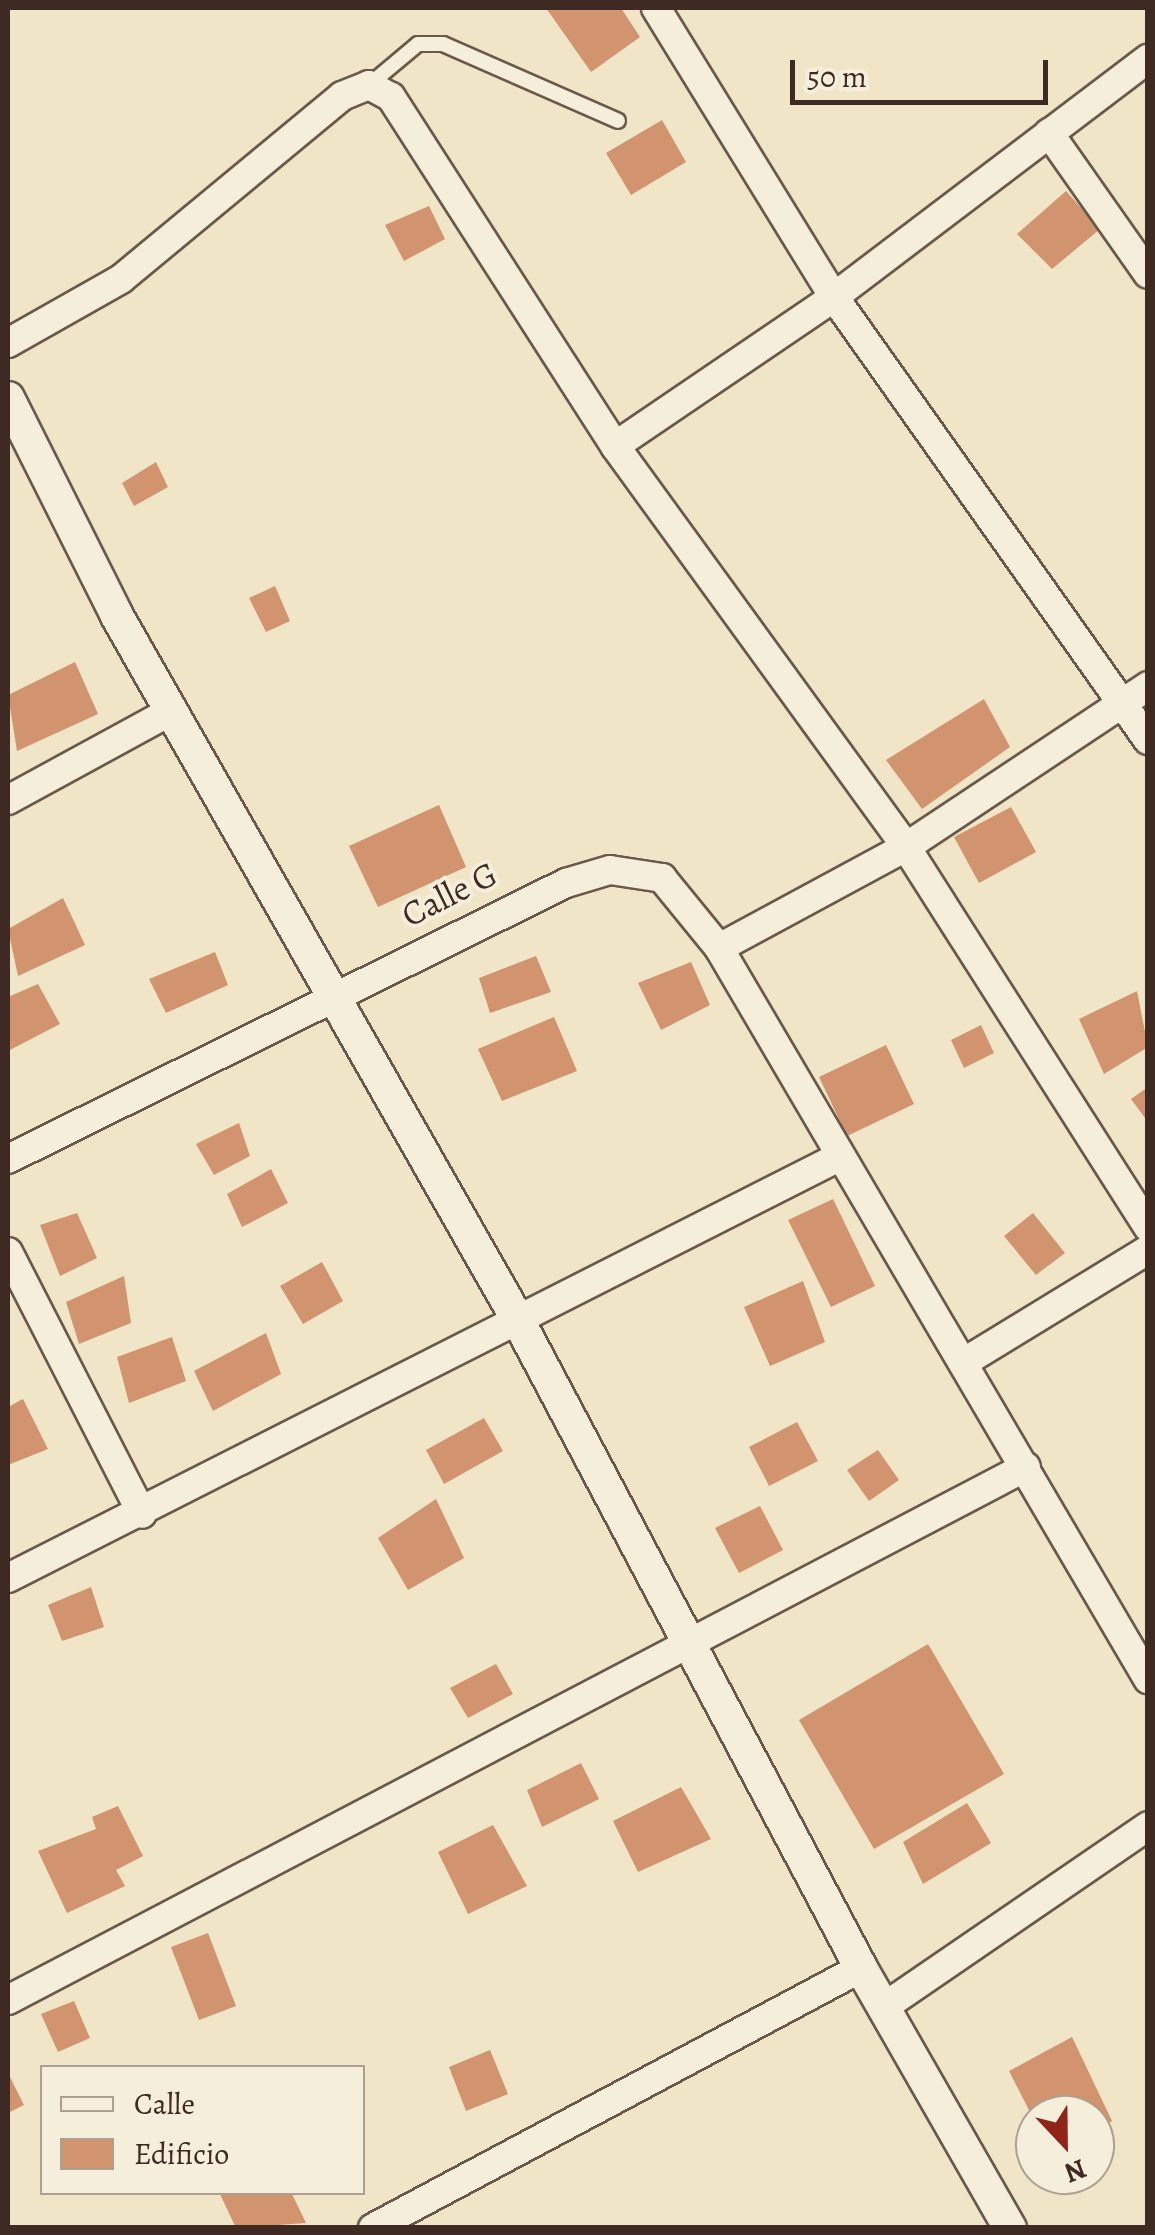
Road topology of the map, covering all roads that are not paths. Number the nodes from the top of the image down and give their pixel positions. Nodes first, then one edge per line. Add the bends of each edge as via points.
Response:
1 (656, 8) edge
2 (1148, 59) edge
3 (369, 85) junction
4 (618, 121) dead end
5 (1049, 133) junction
6 (1148, 274) edge
7 (834, 297) junction
8 (8, 342) edge
9 (8, 398) edge
10 (615, 446) junction
11 (1148, 686) edge
12 (1121, 704) junction
13 (171, 710) junction
14 (1148, 740) edge
15 (8, 800) edge
16 (906, 847) junction
17 (719, 948) junction
18 (336, 995) junction
19 (839, 1157) junction
20 (8, 1159) edge
21 (1148, 1227) edge
22 (1148, 1250) edge
23 (8, 1252) edge
24 (519, 1322) junction
25 (966, 1361) junction
26 (1026, 1467) junction
27 (142, 1514) junction
28 (8, 1578) edge
29 (694, 1642) junction
30 (1148, 1680) edge
31 (1148, 1826) edge
32 (861, 1968) junction
33 (8, 2000) edge
34 (884, 2007) junction
35 (373, 2228) edge
36 (1010, 2228) edge

1 - 7 street
2 - 5 street
3 - 4 lane via 418,44 442,44
3 - 8 street via 342,96 121,279
3 - 10 street via 409,119
5 - 6 street
5 - 7 street
7 - 10 street
7 - 12 street
9 - 13 street
10 - 16 street
11 - 12 street
12 - 14 street
12 - 16 street
13 - 15 street
13 - 18 street
16 - 17 street
16 - 21 street
17 - 18 street, Calle G via 672,885 610,870 506,904
17 - 19 street, Calle G
18 - 20 street, Calle G
18 - 24 street
19 - 24 street
19 - 25 street, Calle G
22 - 25 street
23 - 27 street
24 - 27 street
24 - 29 street
25 - 26 street, Calle G
26 - 29 street
26 - 30 street, Calle G
27 - 28 street
29 - 32 street
29 - 33 street
31 - 34 street
32 - 34 street
32 - 35 street
34 - 36 street

